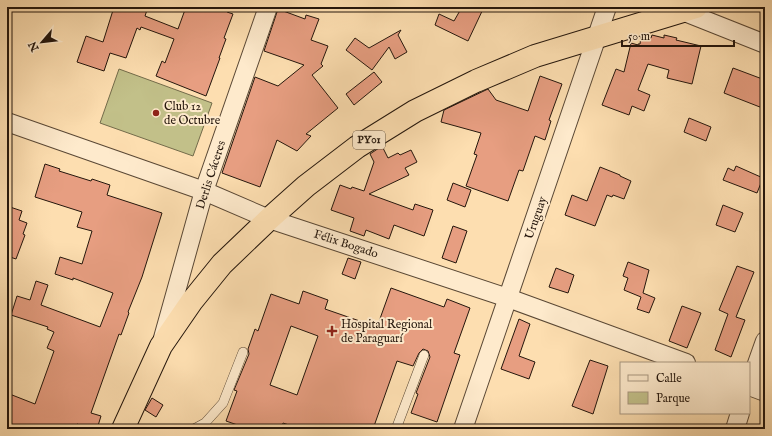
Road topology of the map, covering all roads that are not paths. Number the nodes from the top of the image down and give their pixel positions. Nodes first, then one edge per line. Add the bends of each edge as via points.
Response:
1 (268, 7) edge
2 (607, 7) edge
3 (689, 9) edge
4 (598, 37) junction
5 (765, 44) edge
6 (7, 122) edge
7 (204, 192) junction
8 (269, 219) junction
9 (508, 298) junction
10 (765, 341) edge
11 (160, 346) junction
12 (243, 352) dead end
13 (424, 355) dead end
14 (683, 362) edge
15 (750, 383) edge
16 (750, 386) edge
17 (765, 392) edge
18 (740, 414) edge
19 (126, 428) edge
20 (194, 429) edge
21 (396, 429) edge
22 (463, 429) edge
23 (735, 429) edge

1 - 7 street, Derlis Cáceres
2 - 4 street, Uruguay
3 - 4 highway, PY01
3 - 5 street
4 - 8 highway, PY01 via 535,56 415,111 357,147 306,186
4 - 9 street, Uruguay
6 - 7 street, Félix Bogado
7 - 8 street, Félix Bogado
7 - 11 street, Derlis Cáceres
8 - 9 street, Félix Bogado
8 - 11 highway, PY01 via 222,264
9 - 14 street, Félix Bogado
9 - 22 street, Uruguay
10 - 15 street
11 - 19 highway, PY01
12 - 20 lane via 223,403 205,423
13 - 21 lane
16 - 17 street
18 - 23 street

